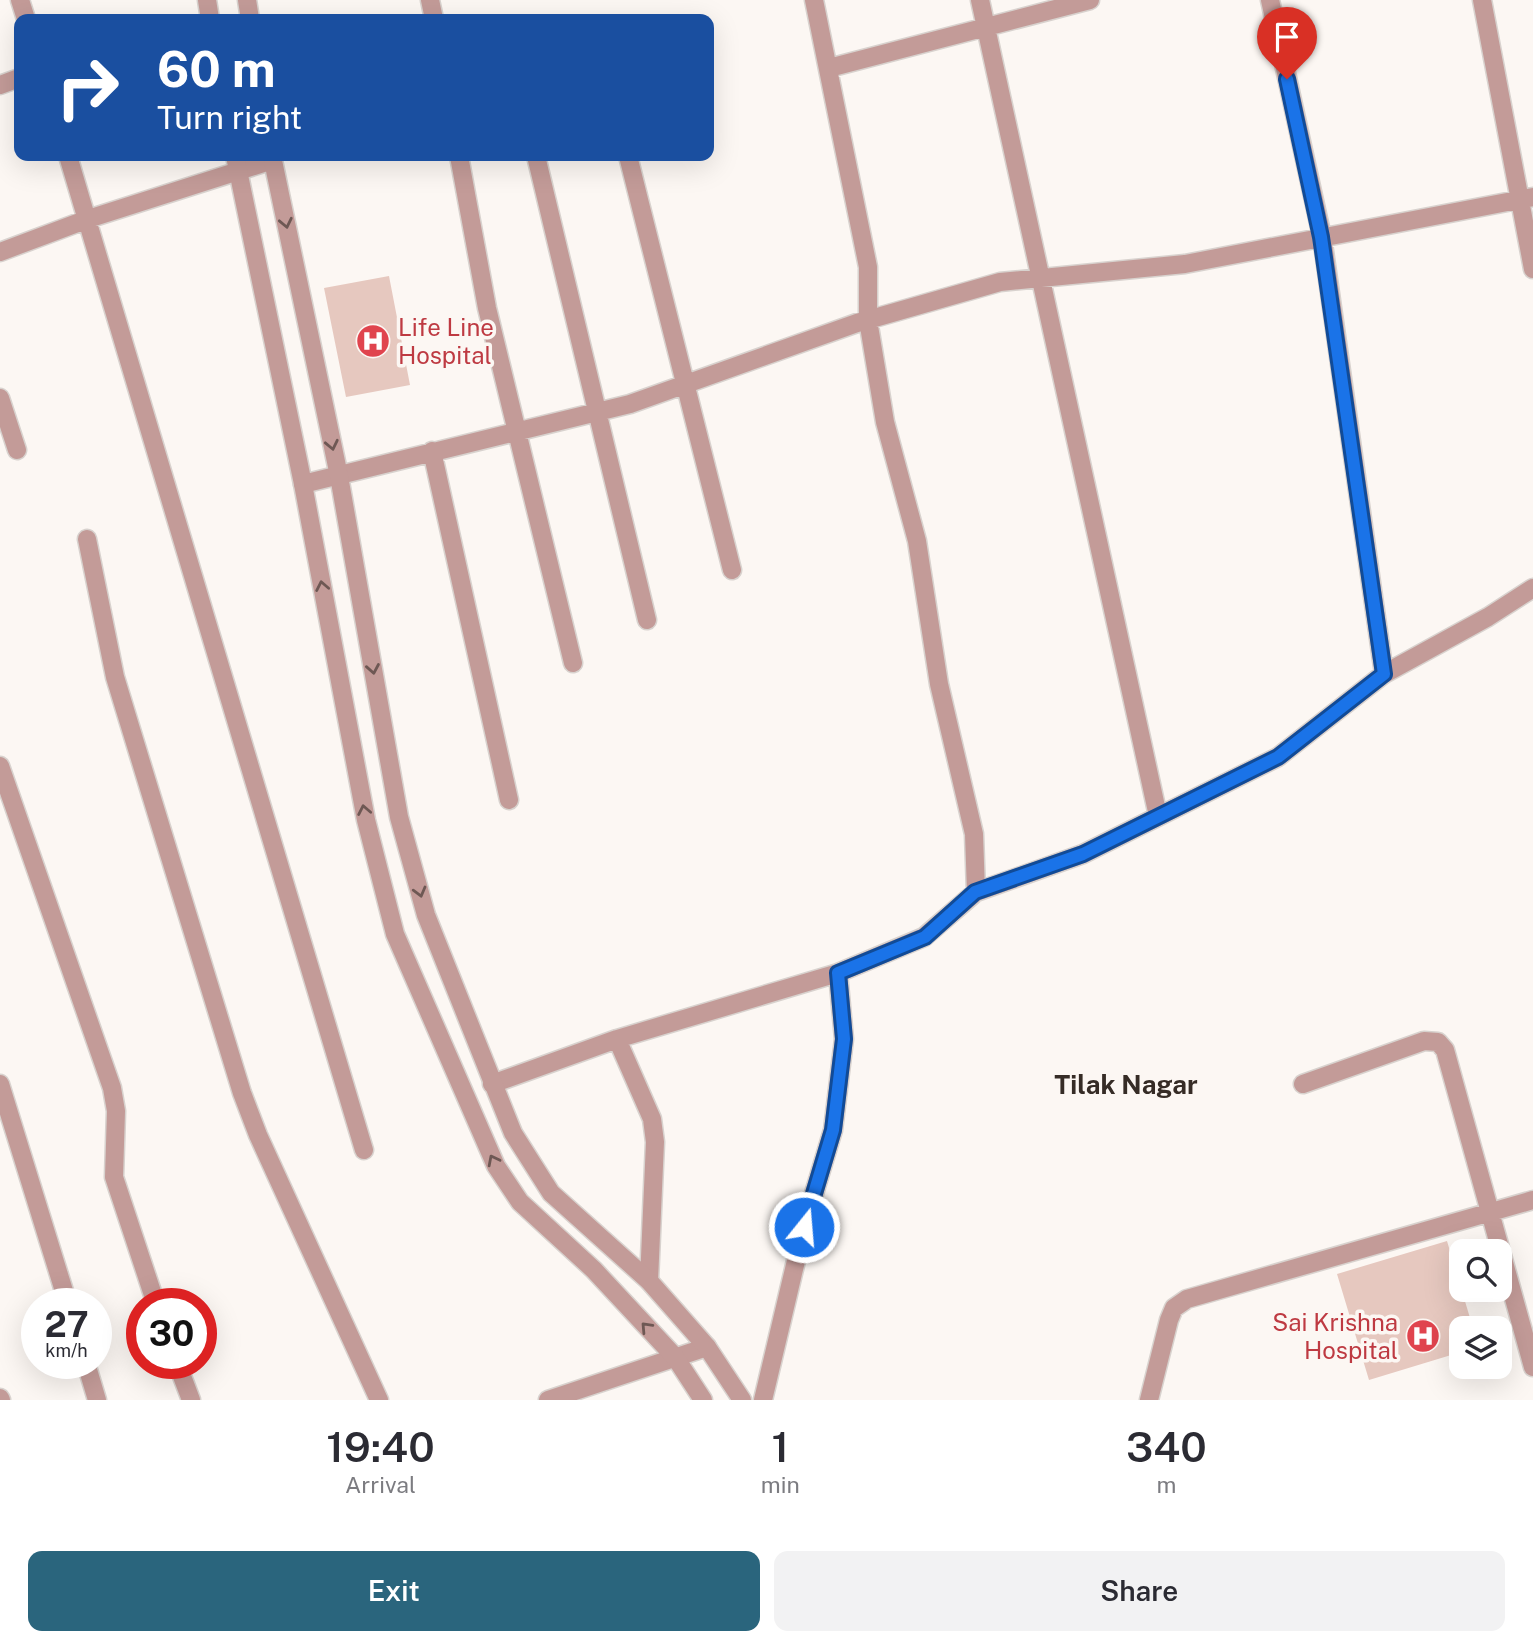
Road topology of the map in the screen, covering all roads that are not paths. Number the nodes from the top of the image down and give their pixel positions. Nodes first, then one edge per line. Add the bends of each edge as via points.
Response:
1 (814, 0) edge
2 (980, 0) edge
3 (1090, 0) edge
4 (1270, 0) edge
5 (1482, 0) edge
6 (988, 28) junction
7 (829, 68) junction
8 (70, 161) edge
9 (273, 161) edge
10 (460, 161) edge
11 (537, 161) edge
12 (629, 161) edge
13 (237, 163) edge
14 (1526, 199) edge
15 (88, 219) junction
16 (1321, 237) junction
17 (0, 252) edge
18 (1533, 269) edge
19 (1041, 278) junction
20 (868, 320) junction
21 (684, 386) junction
22 (0, 398) edge
23 (597, 412) junction
24 (517, 431) junction
25 (17, 450) dead end
26 (432, 451) junction
27 (339, 476) junction
28 (303, 484) junction
29 (87, 539) dead end
30 (733, 570) dead end
31 (1533, 588) edge
32 (647, 620) dead end
33 (573, 663) dead end
34 (1384, 674) junction
35 (0, 766) edge
36 (509, 800) dead end
37 (1158, 816) junction
38 (975, 892) junction
39 (838, 973) junction
40 (617, 1039) junction
41 (0, 1084) edge
42 (492, 1084) junction
43 (1303, 1084) dead end
44 (364, 1150) dead end
45 (1533, 1200) edge
46 (1490, 1212) junction
47 (649, 1281) junction
48 (63, 1288) edge
49 (151, 1288) edge
50 (707, 1347) junction
51 (675, 1357) junction
52 (1533, 1367) edge
53 (91, 1379) edge
54 (183, 1379) edge
55 (97, 1400) edge
56 (191, 1400) edge
57 (379, 1400) edge
58 (548, 1400) edge
59 (703, 1400) edge
60 (742, 1400) edge
61 (763, 1400) edge
62 (1149, 1400) edge

1 - 7 street
2 - 6 street
3 - 6 street
4 - 16 street
5 - 14 street
6 - 7 street
6 - 19 street
7 - 20 street via 868,267
8 - 15 street
9 -> 27 street
10 - 24 street via 487,308
11 - 23 street
12 - 21 street
13 - 15 street
13 - 28 street
14 - 16 street
14 - 18 street
15 - 17 street
15 - 44 street
16 - 19 street via 1185,264
16 - 34 street
19 - 20 street via 1000,282
19 - 37 street
20 - 21 street
20 - 38 street via 885,422 917,541 939,684 974,834
21 - 23 street
21 - 30 street
22 - 25 street
23 - 24 street
23 - 32 street
24 - 26 street
24 - 33 street
26 - 27 street
26 - 36 street
27 - 28 street
27 -> 42 street via 400,817 426,915
51 -> 28 street via 594,1270 520,1202 496,1166 466,1102 395,934 366,820
29 - 57 street via 115,677 242,1093
31 - 34 street
34 - 37 street via 1278,757
35 - 49 street via 112,1088 114,1177
37 - 38 street via 1083,854
38 - 39 street via 925,937
39 - 40 street
39 - 61 street via 844,1039 833,1130 804,1227
40 - 42 street
40 - 47 street via 652,1119
41 - 48 street
42 - 47 street via 513,1133 551,1193
43 - 46 street via 1424,1041 1438,1042 1445,1049
45 - 46 street
46 - 52 street
46 - 62 street via 1187,1299 1174,1308 1169,1320
47 - 50 street
50 - 51 street
50 - 60 street
51 - 58 street
51 - 59 street
53 - 55 street
54 - 56 street

